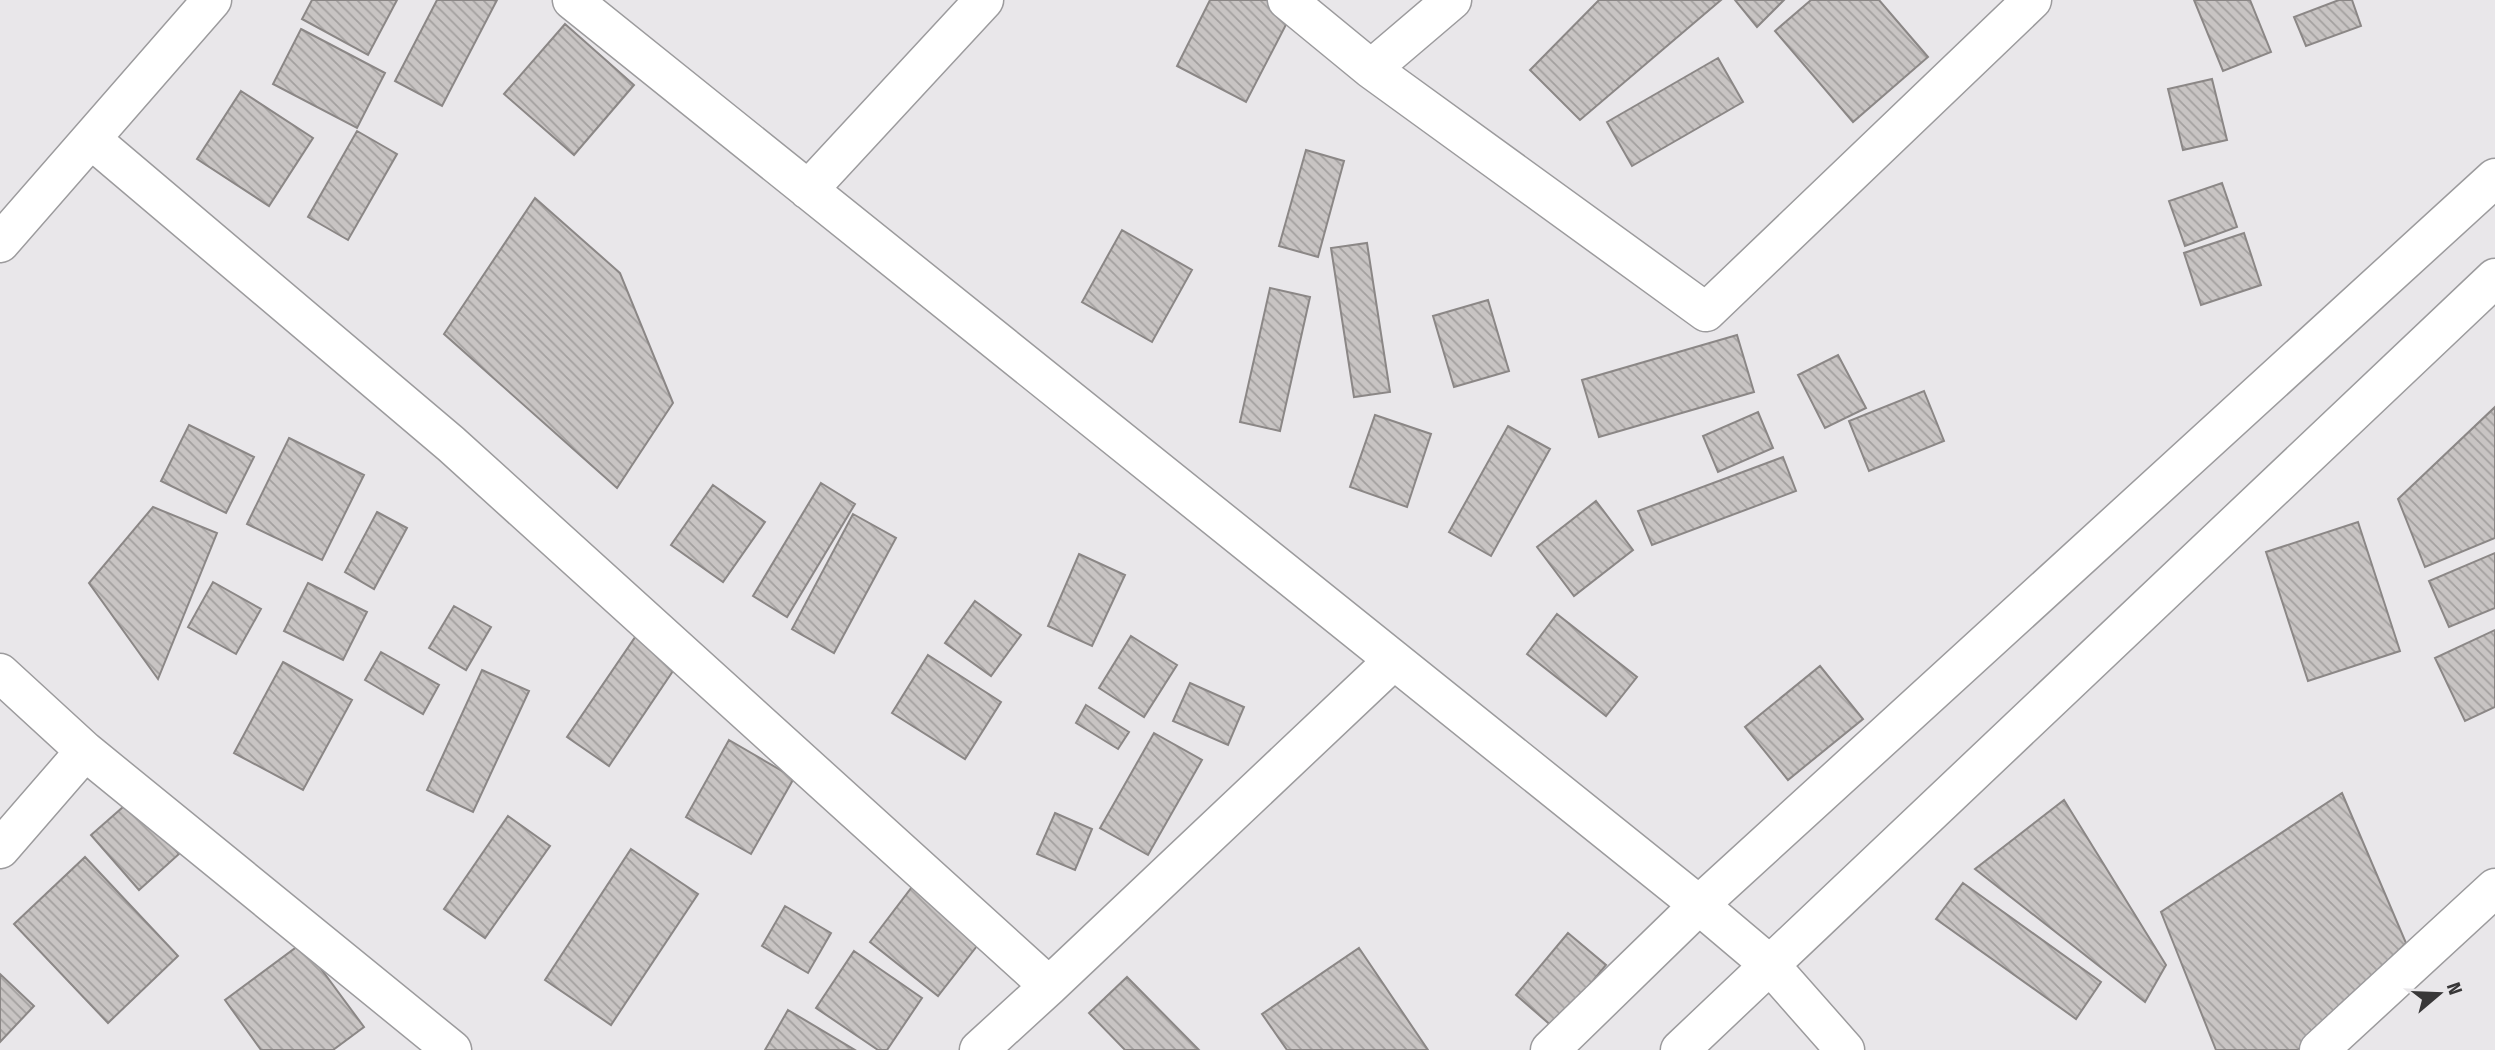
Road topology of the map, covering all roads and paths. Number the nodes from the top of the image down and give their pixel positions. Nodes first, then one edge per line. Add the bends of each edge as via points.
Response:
1 (212, 0) edge
2 (572, 0) edge
3 (984, 0) edge
4 (1287, 0) edge
5 (1451, 0) edge
6 (2032, 0) edge
7 (1371, 69) junction
8 (93, 140) junction
9 (2495, 178) edge
10 (808, 190) junction
11 (0, 243) edge
12 (2495, 278) edge
13 (1394, 660) junction
14 (0, 673) edge
15 (85, 751) junction
16 (0, 849) edge
17 (2495, 888) edge
18 (1699, 905) junction
19 (1770, 965) junction
20 (1049, 986) junction
21 (2333, 1046) edge
22 (452, 1050) edge
23 (979, 1050) edge
24 (1550, 1050) edge
25 (1680, 1050) edge
26 (1845, 1050) edge

1 - 8 street
2 - 10 street
3 - 10 street
4 - 7 street
5 - 7 street
6 - 7 street via 1706,312
8 - 11 street
8 - 20 street via 451,444
9 - 18 street
10 - 13 street
12 - 19 street
13 - 18 street
13 - 20 street
14 - 15 street
15 - 16 street
15 - 22 street
17 - 21 street
18 - 19 street
18 - 24 street
19 - 25 street
19 - 26 street
20 - 23 street

